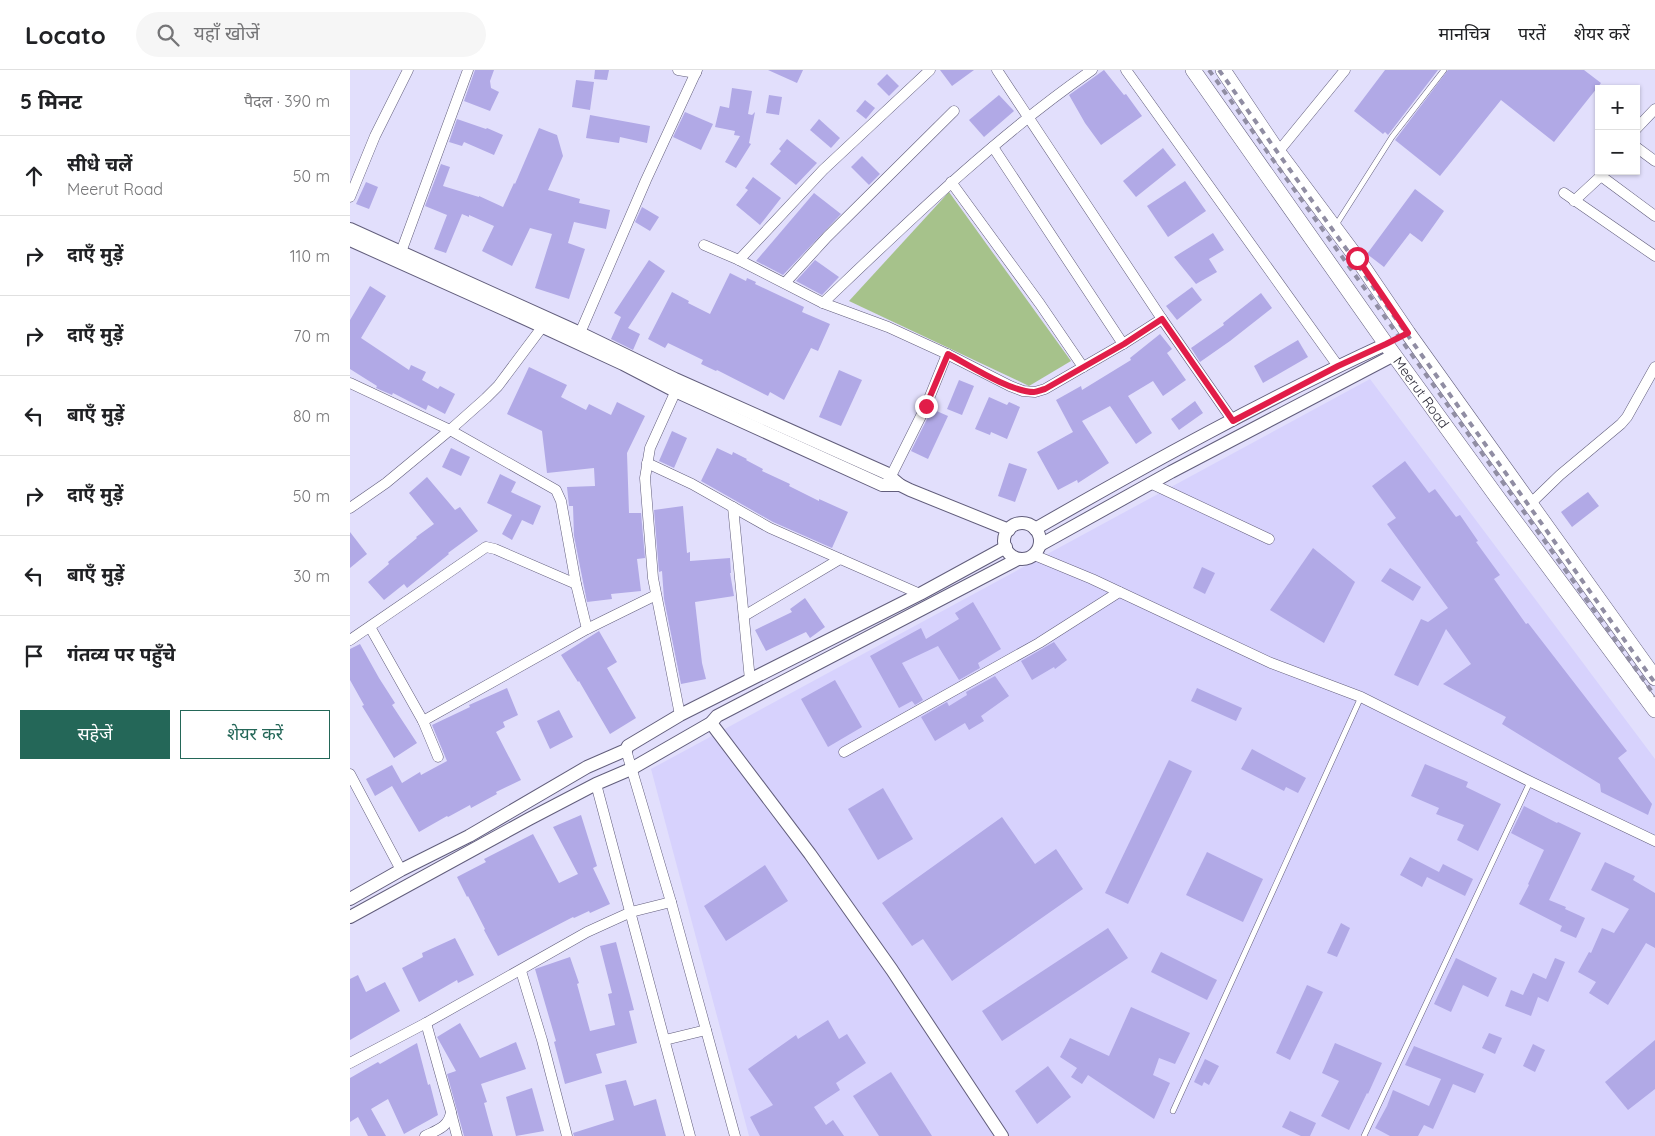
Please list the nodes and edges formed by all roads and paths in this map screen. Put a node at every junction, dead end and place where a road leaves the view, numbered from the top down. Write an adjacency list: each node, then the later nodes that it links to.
1 (408, 70): 25 (street)
2 (468, 70): 32 (street)
3 (678, 70): 12 (street)
4 (930, 70): 34 (street)
5 (997, 70): 15 (street)
6 (1092, 70): 15 (street)
7 (1126, 70): 45 (street)
8 (1193, 70): 42 (main road, Meerut Road)
9 (1223, 70): 19 (main road, Meerut Road)
10 (1345, 70): 19 (street)
11 (1444, 70): 28 (lane)
12 (696, 72): 39 (street)
13 (1655, 109): 16 (street)
14 (954, 111): 35 (street)
15 (1028, 117): 17 (street); 37 (street)
16 (1640, 125)
17 (993, 147): 23 (street); 41 (street)
18 (1640, 151): 20 (street)
19 (1278, 152): 28 (main road, Meerut Road)
20 (1655, 161)
21 (1601, 175): 26 (street)
22 (1603, 175): 27 (street)
23 (951, 182): 36 (street); 46 (street)
24 (1564, 193): 26 (street)
25 (350, 197)
26 (1574, 201): 33 (street)
27 (1655, 216)
28 (1334, 227): 40 (main road, Meerut Road)
29 (350, 229): 32 (street)
30 (350, 240): 38 (street)
31 (704, 245): 34 (street)
32 (400, 252): 38 (street)
33 (1655, 256)
34 (738, 260): 35 (street)
35 (785, 283): 36 (street)
36 (823, 303): 43 (street)
37 (1162, 319): 41 (street); 51 (street)
38 (546, 323): 39 (street); 50 (street); 52 (street)
39 (580, 333): 50 (street)
40 (1412, 339): 42 (main road); 56 (main road, Meerut Road)
41 (1124, 344): 46 (street)
42 (1390, 350): 44 (street); 48 (street); 77 (main road, Meerut Road)
43 (948, 354): 46 (street); 54 (street)
44 (1354, 359): 45 (street); 48 (street)
45 (1338, 366): 51 (street)
46 (1083, 367)
47 (1655, 367): 56 (street)
48 (1361, 373): 55 (street)
49 (350, 383): 52 (street)
50 (677, 386): 53 (street); 54 (street)
51 (1233, 421): 59 (street)
52 (450, 430): 58 (street); 66 (street)
53 (647, 463): 57 (street); 69 (street)
54 (893, 482): 60 (street)
55 (1150, 483): 61 (street); 63 (street)
56 (1530, 504): 74 (main road, Meerut Road)
57 (733, 507): 64 (street); 70 (street)
58 (350, 508)
59 (1035, 528): 60 (street); 63 (street)
60 (1008, 530): 62 (street)
61 (1269, 539)
62 (1006, 547): 65 (street); 68 (street)
63 (1037, 550): 65 (street); 67 (street)
64 (840, 559): 68 (street); 70 (street)
65 (1018, 559): 80 (street)
66 (576, 584): 71 (street); 72 (street)
67 (1119, 592): 76 (street); 82 (street)
68 (920, 594): 75 (street)
69 (656, 595): 72 (street); 78 (street)
70 (744, 616): 75 (street)
71 (370, 627): 73 (street); 79 (street)
72 (586, 628): 79 (street)
73 (350, 640)
74 (1655, 678)
75 (750, 680): 78 (street)
76 (1361, 697): 86 (street); 99 (lane)
77 (1655, 710)
78 (680, 716): 81 (street)
79 (423, 721): 83 (street)
80 (711, 722): 84 (street); 106 (street)
81 (626, 750): 84 (street); 89 (street)
82 (844, 752)
83 (438, 757)
84 (632, 769): 87 (street); 91 (street)
85 (350, 774): 89 (street)
86 (1530, 782): 88 (street); 107 (lane)
87 (596, 784): 92 (street); 93 (street)
88 (1655, 840)
89 (401, 870): 90 (street)
90 (350, 899)
91 (671, 902): 92 (street); 96 (street)
92 (631, 912): 94 (street); 97 (street)
93 (350, 917)
94 (521, 970): 95 (street); 103 (street)
95 (426, 1023): 98 (street); 100 (street)
96 (706, 1030): 97 (street); 105 (street)
97 (664, 1040): 104 (street)
98 (350, 1063)
99 (1172, 1111)
100 (451, 1112): 101 (street); 102 (street)
101 (425, 1136)
102 (457, 1136)
103 (567, 1136)
104 (690, 1136)
105 (735, 1136)
106 (1002, 1136)
107 (1364, 1136)

